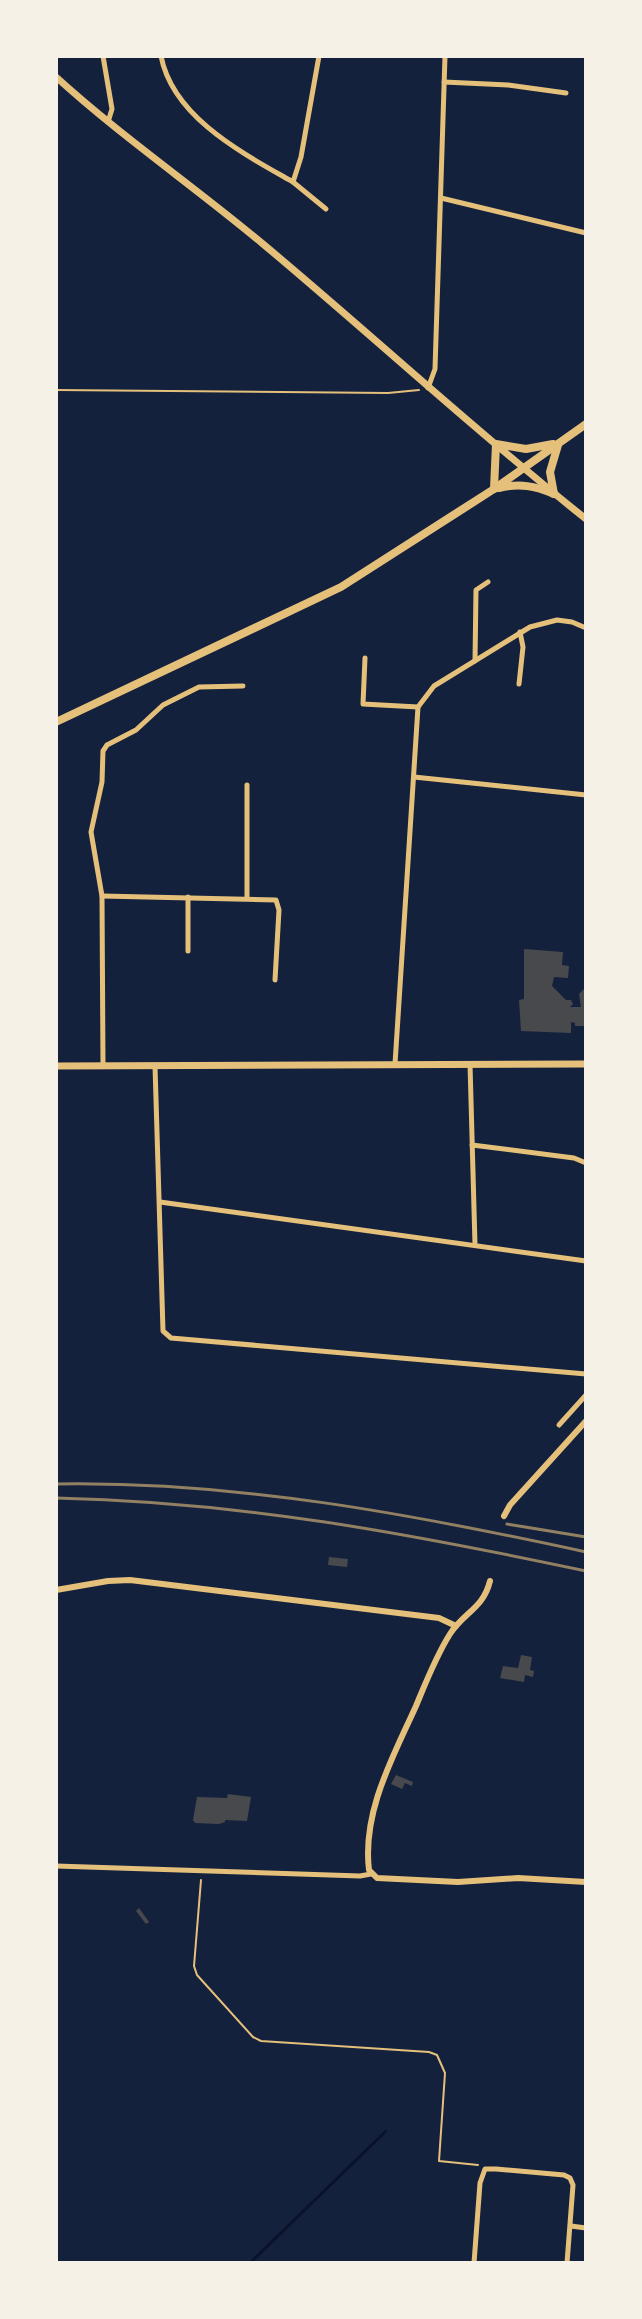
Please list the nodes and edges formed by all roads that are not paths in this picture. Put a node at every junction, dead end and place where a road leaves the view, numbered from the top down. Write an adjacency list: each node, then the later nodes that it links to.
1 (103, 56): 8 (street)
2 (161, 56): 9 (street)
3 (319, 56): 9 (street)
4 (445, 56): 6 (street)
5 (56, 77): 8 (main road)
6 (444, 82): 7 (street); 10 (street)
7 (566, 93)
8 (108, 123): 13 (main road)
9 (293, 182): 11 (street)
10 (441, 198): 12 (street); 13 (street)
11 (326, 209)
12 (586, 233)
13 (428, 388): 16 (main road)
14 (586, 424): 15 (main road)
15 (558, 443): 16 (main road); 17 (main road); 19 (main road)
16 (496, 444): 17 (main road); 18 (main road)
17 (523, 468): 18 (main road); 19 (main road)
18 (494, 489): 19 (main road); 29 (main road)
19 (554, 494): 20 (main road)
20 (586, 519)
21 (488, 582): 25 (street)
22 (586, 628): 23 (street)
23 (520, 632): 25 (street); 26 (street)
24 (365, 658): 28 (street)
25 (475, 661): 28 (street)
26 (519, 684)
27 (243, 686): 33 (street)
28 (418, 707): 30 (street)
29 (56, 722)
30 (414, 777): 32 (street); 38 (street)
31 (247, 785): 35 (street)
32 (586, 795)
33 (102, 896): 34 (street); 42 (street)
34 (188, 897): 35 (street); 36 (street)
35 (247, 897): 37 (street)
36 (188, 951)
37 (275, 980)
38 (395, 1064): 39 (main road); 43 (main road)
39 (470, 1064): 40 (main road); 44 (street)
40 (586, 1064)
41 (56, 1066): 42 (main road)
42 (103, 1066): 43 (main road)
43 (155, 1066): 46 (street)
44 (472, 1145): 45 (street); 47 (street)
45 (586, 1163)
46 (160, 1202): 47 (street); 49 (street)
47 (475, 1245): 48 (street)
48 (586, 1261)
49 (586, 1374)
50 (586, 1395): 52 (street)
51 (586, 1421): 53 (street)
52 (559, 1425)
53 (504, 1516)
54 (490, 1581): 56 (street)
55 (56, 1590): 56 (street)
56 (456, 1626): 58 (street)
57 (56, 1866): 58 (street)
58 (371, 1874): 59 (street)
59 (586, 1882)
60 (571, 2226): 61 (street); 62 (street); 63 (street)
61 (586, 2228)
62 (474, 2263)
63 (567, 2263)

